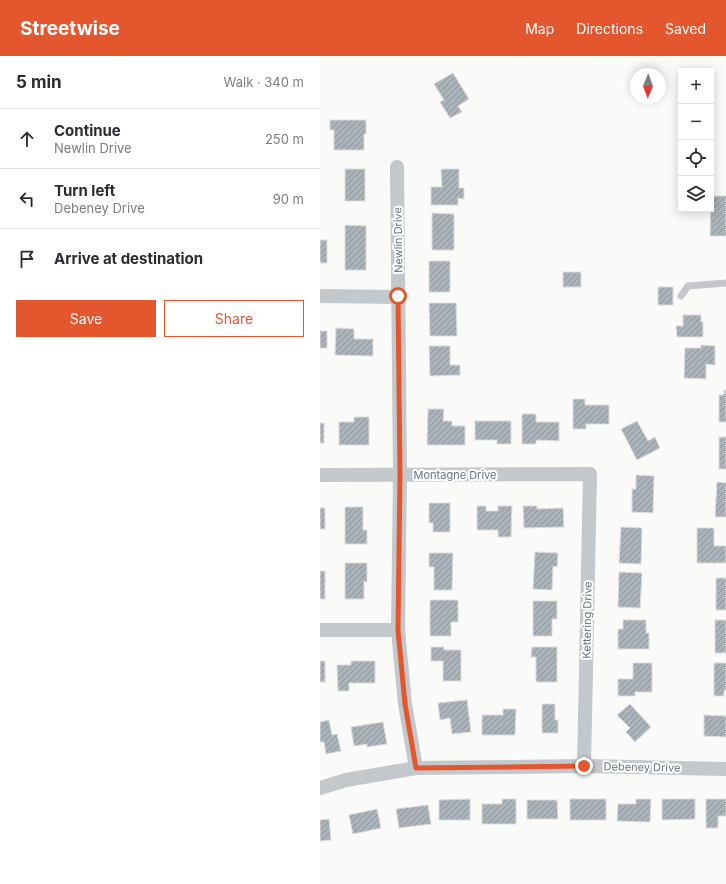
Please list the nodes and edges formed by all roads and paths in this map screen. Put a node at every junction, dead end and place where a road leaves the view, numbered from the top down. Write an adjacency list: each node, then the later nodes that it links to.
1 (397, 167): 4 (street, Newlin Drive)
2 (726, 284): 5 (lane)
3 (320, 296): 4 (street)
4 (398, 296): 8 (street, Newlin Drive)
5 (681, 296)
6 (590, 474): 8 (street, Montagne Drive); 11 (street, Kettering Drive)
7 (320, 475): 8 (street, Montagne Drive)
8 (400, 475): 10 (street, Newlin Drive)
9 (320, 630): 10 (street)
10 (398, 630): 12 (street, Newlin Drive)
11 (584, 766): 12 (street, Debeney Drive); 13 (street, Debeney Drive)
12 (416, 768): 14 (street, Debeney Drive)
13 (726, 769)
14 (320, 788)

